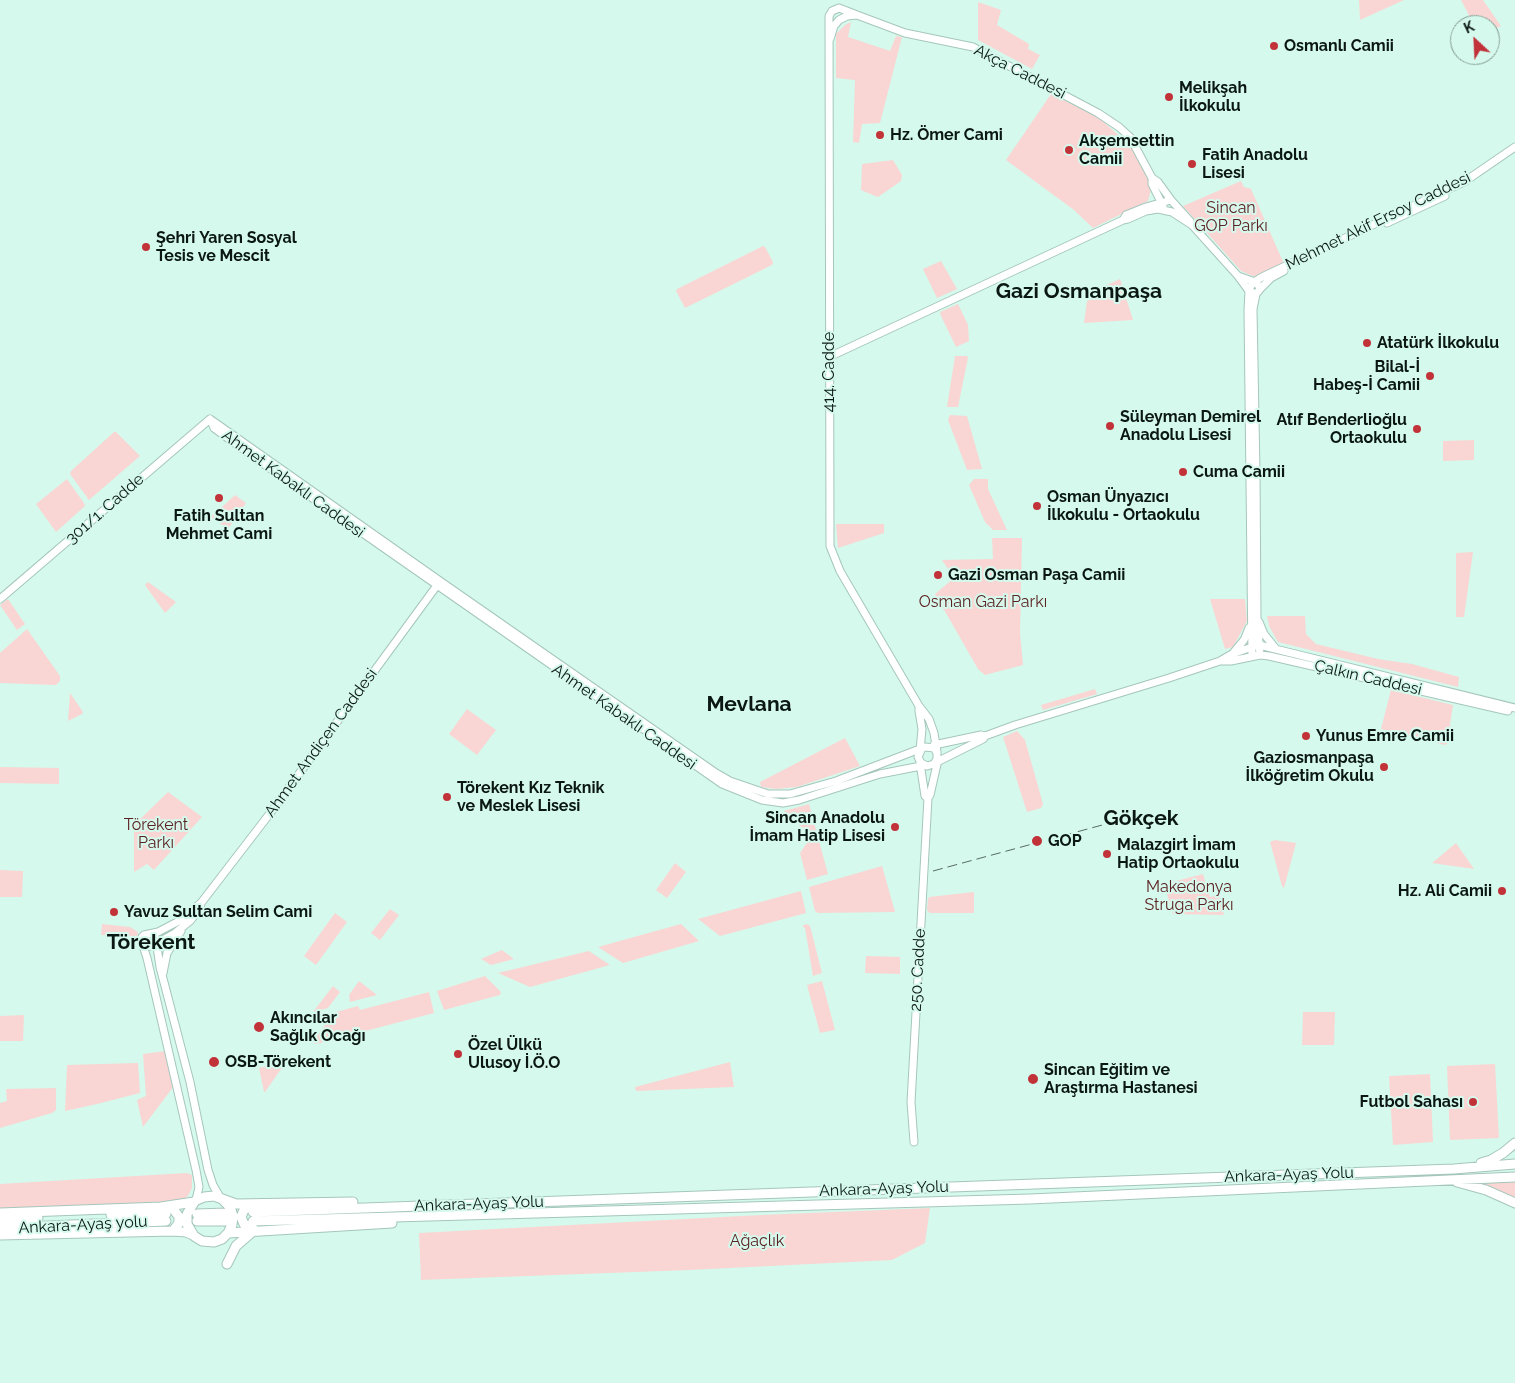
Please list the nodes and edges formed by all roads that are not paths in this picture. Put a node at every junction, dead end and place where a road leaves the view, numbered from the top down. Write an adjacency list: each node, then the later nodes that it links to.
1 (829, 14): 2 (main road, Akça Caddesi); 3 (main road, 414. Cadde)
2 (857, 15): 3 (main road); 6 (main road, Akça Caddesi)
3 (830, 39): 16 (main road, 414. Cadde)
4 (1515, 147): 14 (main road, Mehmet Akif Ersoy Caddesi)
5 (1515, 152): 15 (main road, Mehmet Akif Ersoy Caddesi)
6 (1152, 178): 7 (main road, Akça Caddesi); 8 (main road, Akça Caddesi)
7 (1171, 200): 8 (main road); 9 (main road)
8 (1160, 202): 10 (main road); 11 (main road)
9 (1179, 209): 10 (main road); 12 (main road)
10 (1172, 212): 11 (main road); 12 (main road)
11 (1123, 220): 16 (main road)
12 (1192, 225): 13 (main road)
13 (1238, 276): 14 (main road); 15 (main road)
14 (1255, 282): 15 (main road)
15 (1255, 291): 20 (main road); 21 (main road)
16 (829, 357): 29 (main road, 414. Cadde)
17 (210, 419): 18 (main road, Ahmet Kabaklı Caddesi); 19 (main road, 301/1. Cadde)
18 (438, 584): 36 (main road, Ahmet Kabaklı Caddesi); 38 (main road, Ahmet Kabaklı Caddesi); 39 (main road, Ahmet Andiçen Caddesi)
19 (0, 599)
20 (1256, 617): 22 (main road); 23 (main road)
21 (1250, 625): 22 (main road); 24 (main road, Çalkın Caddesi)
22 (1255, 646): 23 (main road, Çalkın Caddesi); 24 (main road, Çalkın Caddesi); 25 (main road); 26 (main road)
23 (1276, 649): 28 (main road, Çalkın Caddesi)
24 (1232, 654): 27 (main road, Çalkın Caddesi)
25 (1260, 655): 26 (main road, Çalkın Caddesi); 28 (main road, Çalkın Caddesi)
26 (1252, 656): 27 (main road, Çalkın Caddesi)
27 (1220, 661): 32 (main road, Çalkın Caddesi)
28 (1459, 697): 30 (main road, Çalkın Caddesi); 31 (main road, Çalkın Caddesi)
29 (919, 706): 33 (main road, 414. Cadde); 34 (main road, 414. Cadde)
30 (1515, 708)
31 (1515, 712)
32 (984, 736): 34 (main road, Çalkın Caddesi); 34 (main road, Çalkın Caddesi)
33 (922, 749): 34 (main road); 35 (main road, 414. Cadde); 36 (main road, Ahmet Kabaklı Caddesi)
34 (937, 756): 35 (main road); 37 (main road, 250. Cadde)
35 (920, 763): 37 (main road, 250. Cadde); 38 (main road, Ahmet Kabaklı Caddesi)
36 (780, 795): 38 (main road)
37 (928, 798): 45 (main road, 250. Cadde)
38 (780, 803)
39 (201, 903): 40 (main road, Ahmet Andiçen Caddesi); 41 (main road, Ahmet Andiçen Caddesi)
40 (190, 921): 42 (main road, Ahmet Andiçen Caddesi); 44 (main road)
41 (153, 934): 42 (main road); 43 (main road, Ahmet Andiçen Caddesi)
42 (156, 944): 43 (main road, Ahmet Andiçen Caddesi); 44 (main road)
43 (144, 947): 52 (main road)
44 (162, 976): 51 (main road)
45 (914, 1142)
46 (1515, 1143): 48 (highway)
47 (1515, 1164): 48 (highway, Ankara-Ayaş Yolu)
48 (1454, 1169): 54 (highway, Ankara-Ayaş Yolu)
49 (1515, 1176): 50 (highway, Ankara-Ayaş Yolu)
50 (1450, 1180): 53 (highway); 57 (highway, Ankara-Ayaş Yolu)
51 (222, 1200): 52 (highway); 54 (highway); 64 (highway)
52 (195, 1201): 56 (highway); 66 (highway)
53 (1515, 1203)
54 (253, 1212): 57 (highway, Ankara-Ayaş Yolu); 63 (highway)
55 (0, 1213): 56 (highway)
56 (167, 1214): 60 (highway, Ankara-Ayaş yolu); 61 (highway, Ankara-Ayaş yolu); 62 (highway)
57 (435, 1216): 63 (highway)
58 (226, 1217): 59 (highway)
59 (197, 1218)
60 (0, 1220)
61 (0, 1228)
62 (173, 1231): 65 (highway); 66 (highway)
63 (255, 1231): 64 (highway); 67 (highway)
64 (228, 1233): 66 (highway)
65 (0, 1235)
66 (194, 1235)
67 (227, 1264)

